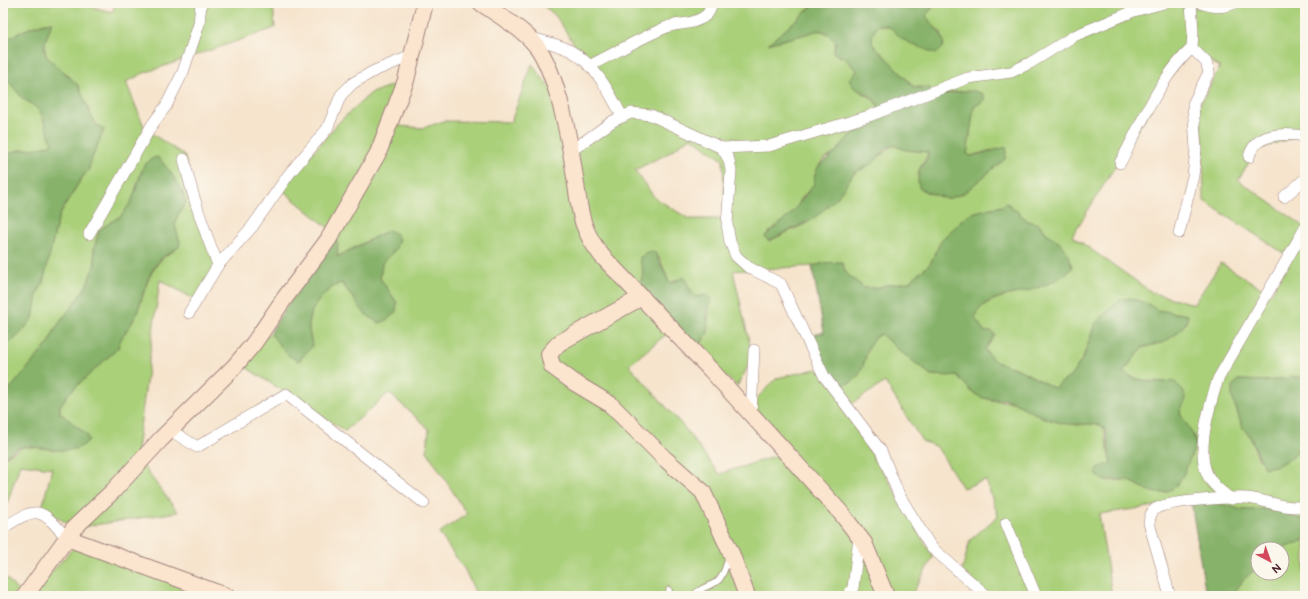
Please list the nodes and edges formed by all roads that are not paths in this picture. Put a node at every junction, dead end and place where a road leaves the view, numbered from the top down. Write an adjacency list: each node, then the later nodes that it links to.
1 (201, 3): 24 (street)
2 (425, 3): 11 (street)
3 (481, 3): 9 (street)
4 (711, 3): 12 (street)
5 (1164, 3): 15 (street)
6 (1191, 3): 10 (street)
7 (1201, 3): 8 (street)
8 (1235, 3)
9 (527, 37): 12 (street); 16 (street)
10 (1192, 48): 19 (street); 23 (street)
11 (411, 56): 25 (street); 30 (street)
12 (590, 66): 13 (street)
13 (622, 116): 15 (street); 16 (street)
14 (1305, 136): 17 (street)
15 (722, 148): 45 (street)
16 (571, 151): 26 (street)
17 (1249, 157)
18 (184, 159): 25 (street)
19 (1120, 163)
20 (1305, 179): 21 (street)
21 (1284, 197)
22 (1305, 228): 31 (street)
23 (1179, 233)
24 (89, 234)
25 (218, 265): 27 (street)
26 (642, 297): 29 (street); 38 (street)
27 (189, 313)
28 (754, 350): 29 (street)
29 (751, 415): 36 (street)
30 (170, 430): 32 (street); 37 (street)
31 (1231, 499): 33 (street); 47 (street)
32 (424, 503)
33 (1305, 506)
34 (1006, 524): 46 (street)
35 (3, 528): 37 (street)
36 (859, 537): 43 (street); 44 (street)
37 (67, 538): 39 (street); 40 (street)
38 (731, 553): 41 (lane); 42 (street)
39 (25, 596)
40 (226, 596)
41 (693, 596)
42 (748, 596)
43 (847, 596)
44 (886, 596)
45 (986, 596)
46 (1036, 596)
47 (1170, 596)

